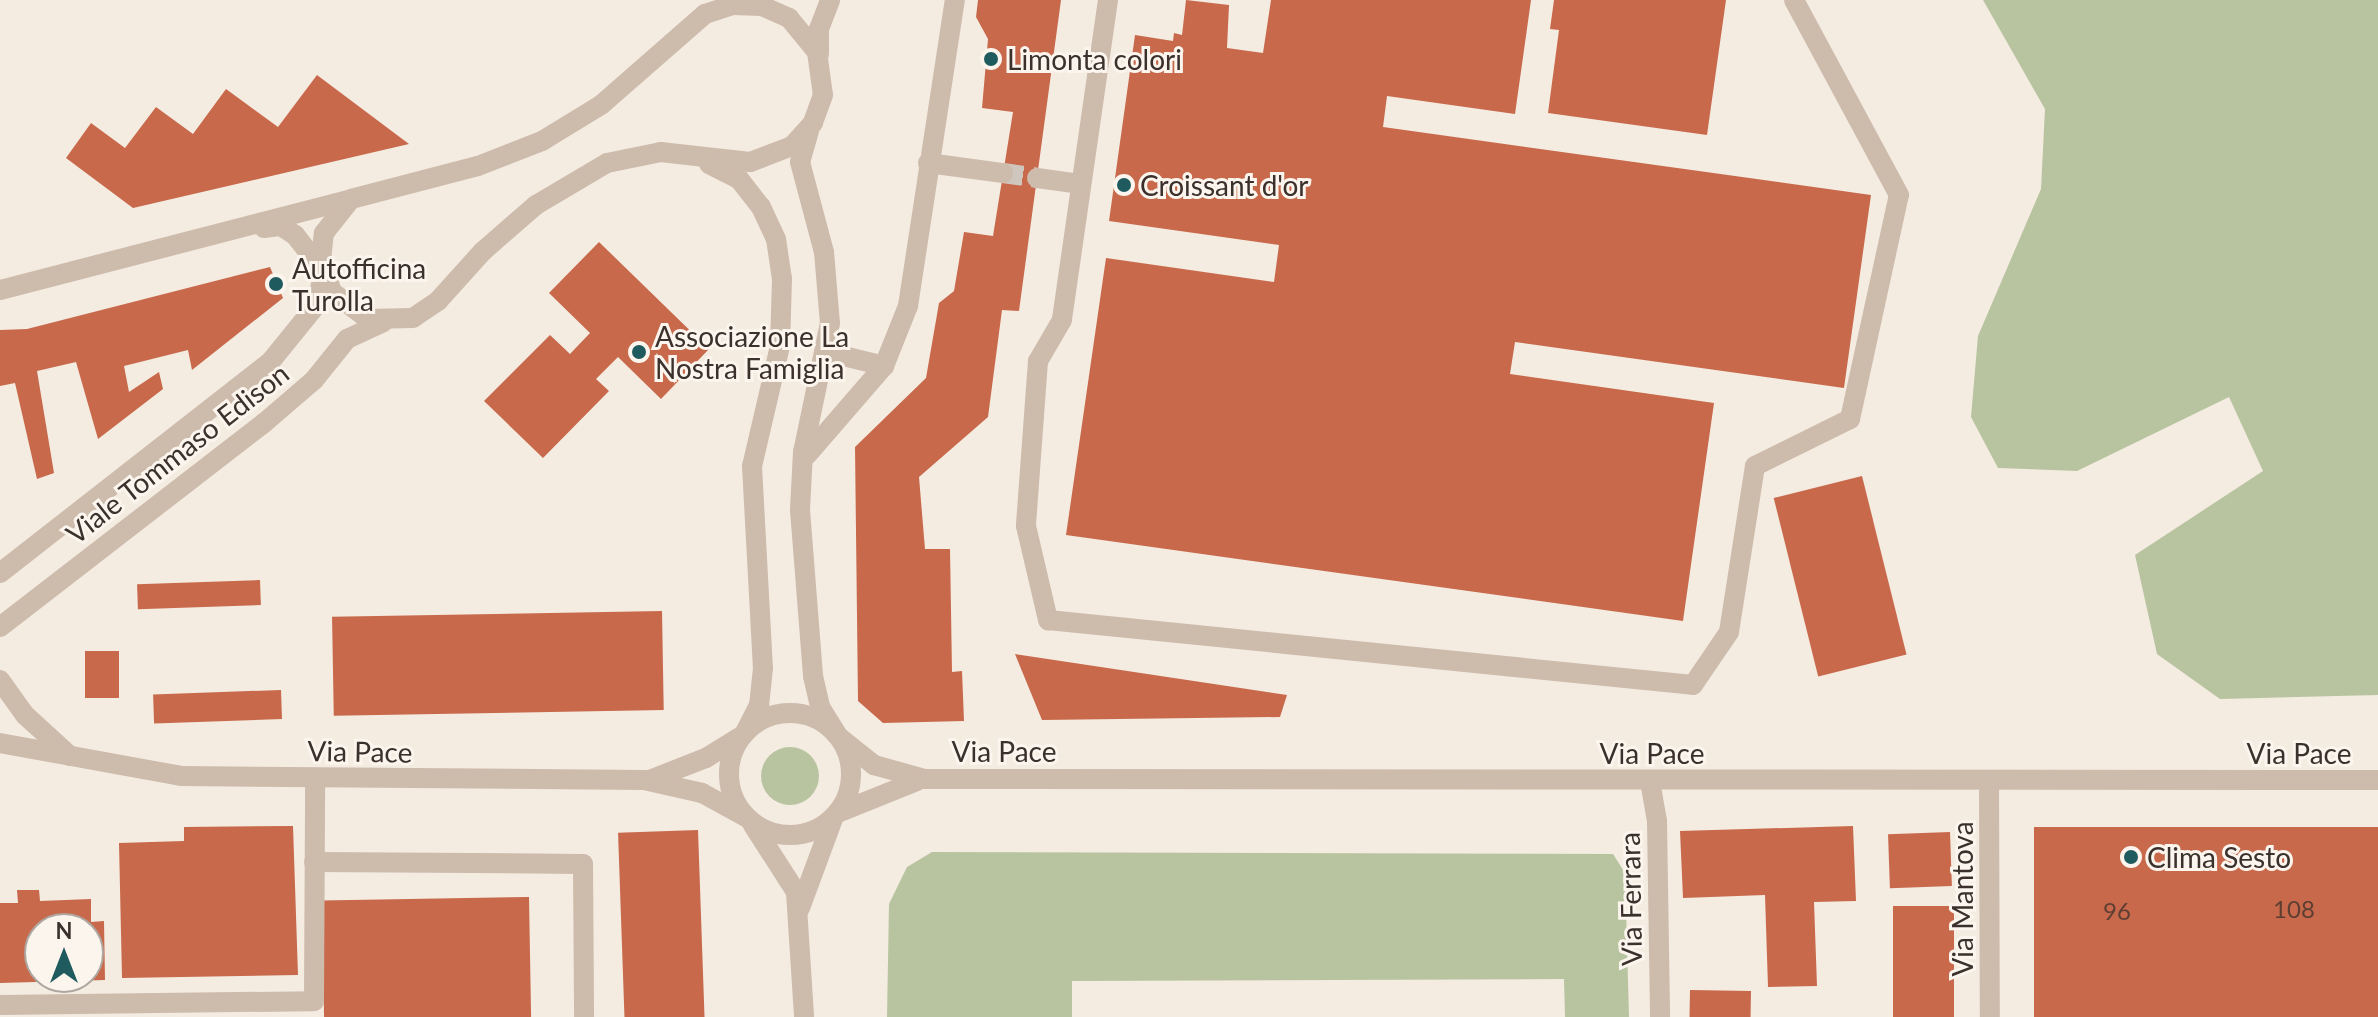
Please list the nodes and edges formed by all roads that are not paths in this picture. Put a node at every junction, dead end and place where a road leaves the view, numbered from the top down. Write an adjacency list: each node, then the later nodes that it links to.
1 (830, 0): 6 (street)
2 (955, 0): 9 (street)
3 (1108, 0): 12 (street)
4 (1794, 0): 12 (street)
5 (742, 2): 6 (street); 13 (street)
6 (822, 66): 7 (street)
7 (813, 123): 8 (street); 18 (street)
8 (679, 152): 17 (street, Viale Tommaso Edison); 24 (street)
9 (928, 163): 10 (street); 19 (street)
10 (1003, 173)
11 (1037, 178): 12 (street)
12 (1080, 184)
13 (351, 199): 14 (street); 15 (street, Viale Tommaso Edison)
14 (225, 233): 15 (street); 16 (street)
15 (323, 271): 17 (street); 21 (street, Viale Tommaso Edison)
16 (0, 290)
17 (383, 322): 22 (street, Viale Tommaso Edison)
18 (827, 352): 19 (street); 20 (street)
19 (884, 366): 20 (street)
20 (800, 468): 25 (street)
21 (0, 573)
22 (0, 627)
23 (0, 680): 27 (street, Via Pace)
24 (743, 734): 25 (street); 30 (street, Via Pace); 35 (street)
25 (838, 735): 29 (street, Via Pace); 34 (street)
26 (0, 743): 27 (street, Via Pace)
27 (77, 760): 28 (street, Via Pace)
28 (315, 779): 30 (street, Via Pace); 36 (street)
29 (925, 779): 32 (street, Via Pace); 34 (street, Via Pace)
30 (644, 780): 35 (street, Via Pace)
31 (2378, 780): 33 (street, Via Pace)
32 (1650, 781): 33 (street, Via Pace); 41 (street, Via Ferrara)
33 (1989, 782): 42 (street, Via Mantova)
34 (836, 815): 35 (street); 37 (street)
35 (747, 818): 37 (street)
36 (314, 862): 38 (street); 39 (street)
37 (800, 908): 40 (street)
38 (0, 1005)
39 (584, 1017)
40 (804, 1017)
41 (1660, 1017)
42 (1990, 1017)

